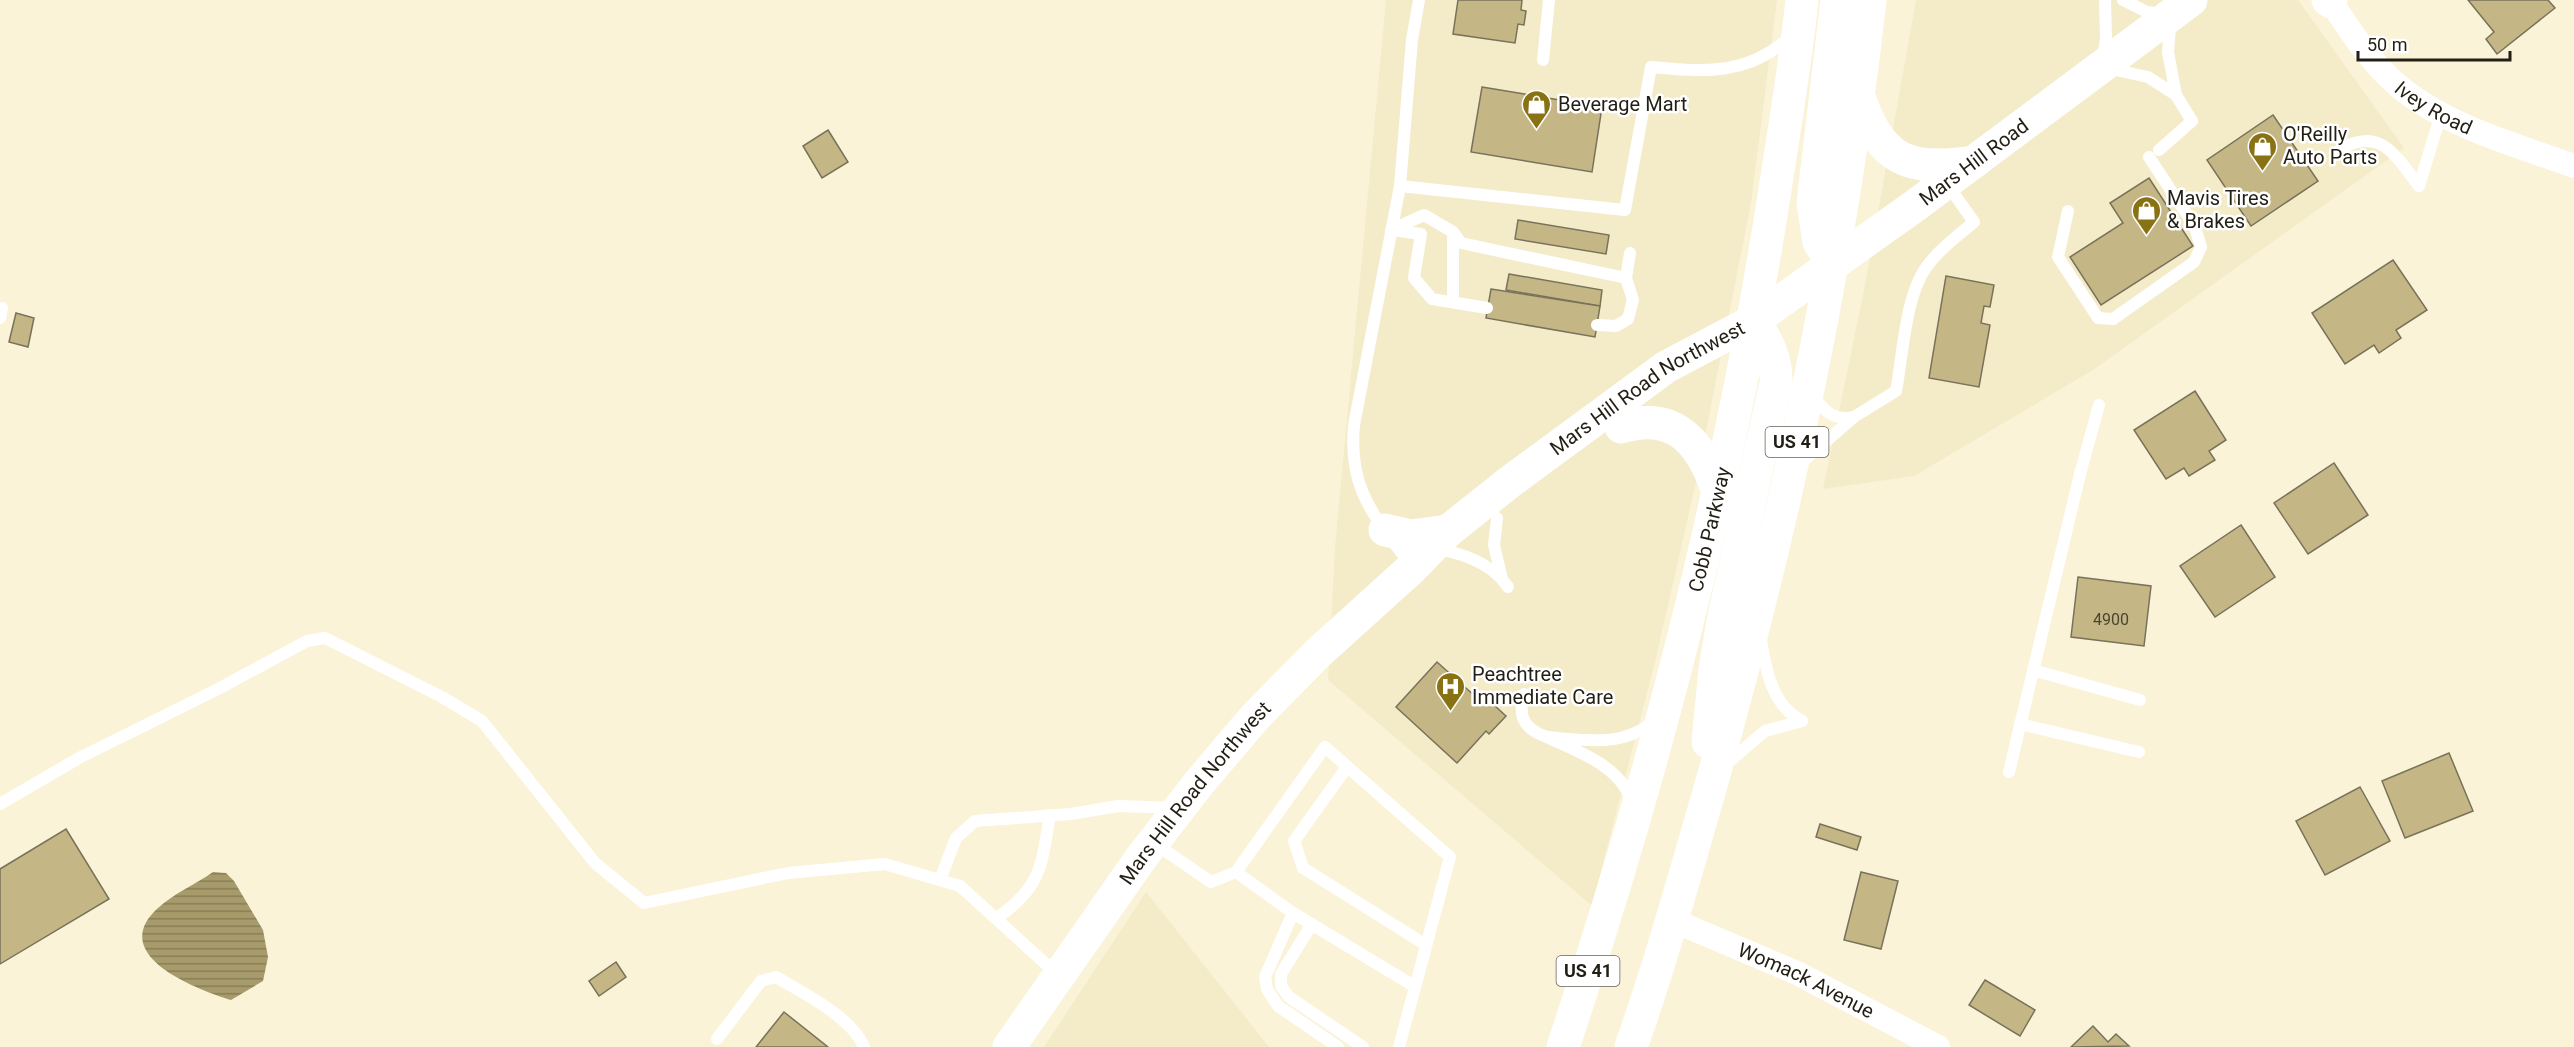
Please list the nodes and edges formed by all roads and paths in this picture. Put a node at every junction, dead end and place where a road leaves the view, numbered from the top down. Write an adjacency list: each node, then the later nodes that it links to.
1 (1419, 0): 19 (lane)
2 (1549, 0): 10 (lane)
3 (1838, 0): 24 (main road)
4 (1870, 0): 12 (main road, US 41)
5 (2105, 0): 11 (lane)
6 (2123, 0): 8 (lane)
7 (2330, 0): 14 (street, Ivey Road)
8 (2181, 7): 11 (main road, Mars Hill Road); 13 (lane)
9 (1800, 14): 19 (lane); 28 (main road, Cobb Parkway / US 41)
10 (1543, 60)
11 (2102, 66): 13 (lane); 16 (main road, Mars Hill Road)
12 (1858, 94): 16 (main road); 24 (main road, US 41)
13 (2176, 95): 20 (lane)
14 (2441, 114): 15 (lane); 17 (street, Ivey Road)
15 (2338, 150)
16 (1974, 162): 18 (main road, Mars Hill Road)
17 (2574, 166)
18 (1946, 182): 24 (main road, Mars Hill Road); 32 (lane)
19 (1400, 186): 21 (lane)
20 (2068, 210)
21 (1391, 230): 22 (lane); 26 (lane); 37 (lane)
22 (1453, 232): 25 (lane); 26 (lane)
23 (1630, 253): 25 (lane)
24 (1833, 266): 28 (main road, Mars Hill Road); 30 (main road, US 41)
25 (1626, 278): 29 (lane)
26 (1453, 302): 27 (lane)
27 (1487, 308)
28 (1753, 321): 33 (main road, Mars Hill Road Northwest); 35 (main road, Cobb Parkway / US 41); 38 (main road, Mars Hill Road Northwest); 50 (main road)
29 (1597, 325)
30 (1809, 384): 32 (lane); 34 (main road, US 41)
31 (2099, 405): 41 (lane)
32 (1854, 417): 34 (lane)
33 (1621, 427): 35 (main road); 36 (main road, Mars Hill Road Northwest)
34 (1789, 478): 40 (main road, US 41)
35 (1718, 492): 44 (main road, Cobb Parkway / US 41)
36 (1497, 518): 38 (main road, Mars Hill Road Northwest); 38 (lane)
37 (1385, 530): 38 (main road); 39 (lane)
38 (1445, 541): 39 (main road, Mars Hill Road Northwest)
39 (1412, 568): 52 (main road, Mars Hill Road Northwest)
40 (1757, 617): 50 (main road, US 41); 50 (lane)
41 (2033, 670): 43 (lane); 45 (lane)
42 (1524, 694): 46 (lane)
43 (2140, 700)
44 (1667, 708): 46 (lane); 54 (main road, Cobb Parkway / US 41)
45 (2020, 724): 47 (lane); 49 (lane)
46 (1547, 737): 54 (lane)
47 (2139, 752)
48 (1347, 767): 56 (lane); 62 (lane); 62 (lane)
49 (2009, 772)
50 (1710, 787): 60 (main road, US 41)
51 (0, 804): 57 (lane)
52 (1179, 808): 53 (lane); 55 (main road, Mars Hill Road Northwest)
53 (1050, 815): 57 (lane); 59 (lane)
54 (1635, 822): 71 (main road, Cobb Parkway / US 41)
55 (1153, 842): 56 (lane); 63 (main road, Mars Hill Road Northwest)
56 (1236, 872): 58 (lane)
57 (940, 880): 59 (lane)
58 (1293, 913): 61 (lane); 68 (lane)
59 (997, 918): 63 (lane)
60 (1672, 921): 72 (main road, US 41); 73 (street, Womack Avenue)
61 (1312, 924): 64 (lane); 69 (lane)
62 (1426, 945): 64 (lane)
63 (1059, 976): 67 (main road, Mars Hill Road Northwest)
64 (1414, 986): 70 (lane)
65 (717, 1039): 66 (lane)
66 (864, 1047)
67 (1010, 1047)
68 (1338, 1047)
69 (1363, 1047)
70 (1399, 1047)
71 (1563, 1047)
72 (1631, 1047)
73 (1938, 1047)

